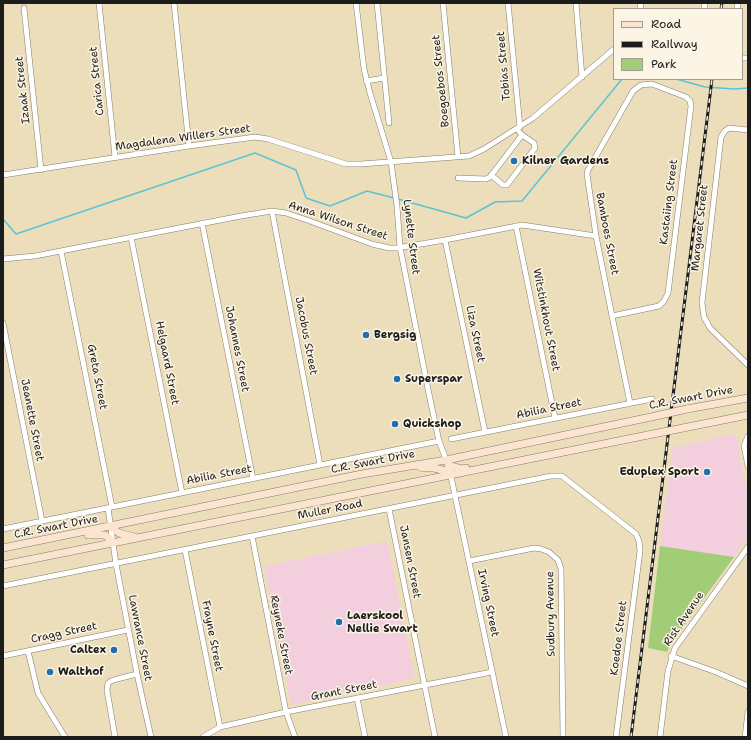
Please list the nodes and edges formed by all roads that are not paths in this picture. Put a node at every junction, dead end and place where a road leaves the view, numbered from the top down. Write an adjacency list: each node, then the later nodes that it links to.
1 (100, 3): 19 (street, Carica Street)
2 (174, 3): 18 (street)
3 (356, 3): 12 (street, Lynette Street)
4 (377, 3): 11 (street)
5 (443, 3): 20 (street, Boegoebos Street)
6 (508, 3): 15 (street, Tobias Street)
7 (576, 3): 10 (street)
8 (24, 8): 22 (street, Izaak Street)
9 (613, 50): 10 (street, Magdalena Willers Street)
10 (582, 77): 15 (street, Magdalena Willers Street)
11 (384, 78): 12 (street); 14 (street)
12 (366, 81): 21 (street, Lynette Street)
13 (643, 84): 29 (street, Bamboes Street); 35 (street, Kastaiing Street)
14 (389, 123)
15 (518, 128): 17 (street); 20 (street, Magdalena Willers Street)
16 (748, 130): 37 (street, Margaret Street)
17 (522, 135): 24 (street); 24 (street)
18 (189, 146): 19 (street, Magdalena Willers Street); 21 (street, Magdalena Willers Street)
19 (115, 157): 22 (street, Magdalena Willers Street)
20 (458, 157): 21 (street, Magdalena Willers Street)
21 (391, 162): 32 (street, Lynette Street)
22 (42, 170): 23 (street, Magdalena Willers Street)
23 (3, 175)
24 (492, 176): 25 (street)
25 (458, 178)
26 (272, 211): 27 (street, Anna Wilson Street); 32 (street, Anna Wilson Street); 48 (street, Jacobus Street)
27 (202, 223): 30 (street, Anna Wilson Street); 51 (street, Johannes Street)
28 (516, 226): 29 (street, Anna Wilson Street); 31 (street, Anna Wilson Street); 42 (street, Witstinkhout Street)
29 (596, 236): 35 (street, Bamboes Street)
30 (131, 237): 33 (street, Anna Wilson Street); 52 (street, Helgaard Street)
31 (445, 240): 32 (street, Anna Wilson Street); 43 (street, Liza Street)
32 (400, 248): 46 (street, Lynette Street)
33 (61, 251): 34 (street, Anna Wilson Street); 54 (street, Greta Street)
34 (3, 259)
35 (612, 316): 40 (street, Bamboes Street)
36 (3, 323): 56 (street, Jeanette Street)
37 (748, 365)
38 (748, 398): 50 (main road, C.R. Swart Drive, bridge)
39 (652, 400): 40 (street, Abilia Street)
40 (630, 403): 42 (street, Abilia Street)
41 (748, 415): 50 (main road, C.R. Swart Drive, bridge)
42 (555, 418): 43 (street, Abilia Street)
43 (485, 432): 45 (street, Abilia Street)
44 (748, 436): 49 (street)
45 (451, 438)
46 (439, 441): 48 (street, Abilia Street); 50 (street, Lynette Street)
47 (417, 464): 50 (main road, C.R. Swart Drive); 50 (main road); 57 (main road, C.R. Swart Drive)
48 (320, 465): 51 (street, Abilia Street)
49 (748, 466)
50 (449, 468): 53 (street, Irving Street); 61 (main road, C.R. Swart Drive)
51 (252, 479): 52 (street, Abilia Street)
52 (182, 493): 54 (street, Abilia Street)
53 (456, 496): 55 (street, Muller Road); 62 (street, Muller Road); 67 (street, Irving Street)
54 (110, 507): 56 (street, Abilia Street); 57 (street, Greta Street)
55 (389, 509): 60 (street, Muller Road); 77 (street, Jansen Street)
56 (42, 521): 58 (street, Abilia Street)
57 (111, 527): 59 (main road, C.R. Swart Drive); 61 (main road); 63 (street, Greta Street)
58 (3, 529)
59 (79, 533): 63 (main road); 65 (main road, C.R. Swart Drive)
60 (252, 536): 66 (street, Muller Road); 80 (street, Reyneke Street)
61 (136, 538): 63 (main road, C.R. Swart Drive)
62 (639, 541): 92 (street, Koedoe Street)
63 (113, 542): 68 (street, Lawrance Street); 69 (main road, C.R. Swart Drive)
64 (748, 547): 74 (street, Rist Avenue)
65 (3, 548)
66 (185, 550): 68 (street, Muller Road); 82 (street, Frayne Street)
67 (469, 561): 75 (street, Irving Street); 91 (street, Sudbury Avenue)
68 (116, 564): 70 (street, Muller Road); 71 (street, Lawrance Street)
69 (3, 565)
70 (3, 586)
71 (128, 630): 72 (street, Cragg Street); 76 (street, Lawrance Street)
72 (28, 651): 73 (street, Cragg Street); 83 (street)
73 (3, 656)
74 (672, 656): 78 (street); 93 (street, Rist Avenue)
75 (492, 672): 77 (street, Grant Street); 90 (street, Irving Street)
76 (137, 674): 84 (street); 85 (street, Lawrance Street)
77 (424, 685): 79 (street, Grant Street); 89 (street, Jansen Street)
78 (748, 686)
79 (357, 698): 80 (street, Grant Street); 88 (street)
80 (286, 712): 82 (street, Grant Street); 87 (street, Reyneke Street)
81 (748, 712): 94 (street)
82 (220, 727): 86 (street, Grant Street)
83 (65, 737)
84 (115, 737)
85 (151, 737)
86 (203, 737)
87 (295, 737)
88 (365, 737)
89 (435, 737)
90 (506, 737)
91 (563, 737)
92 (616, 737)
93 (660, 737)
94 (745, 737)

